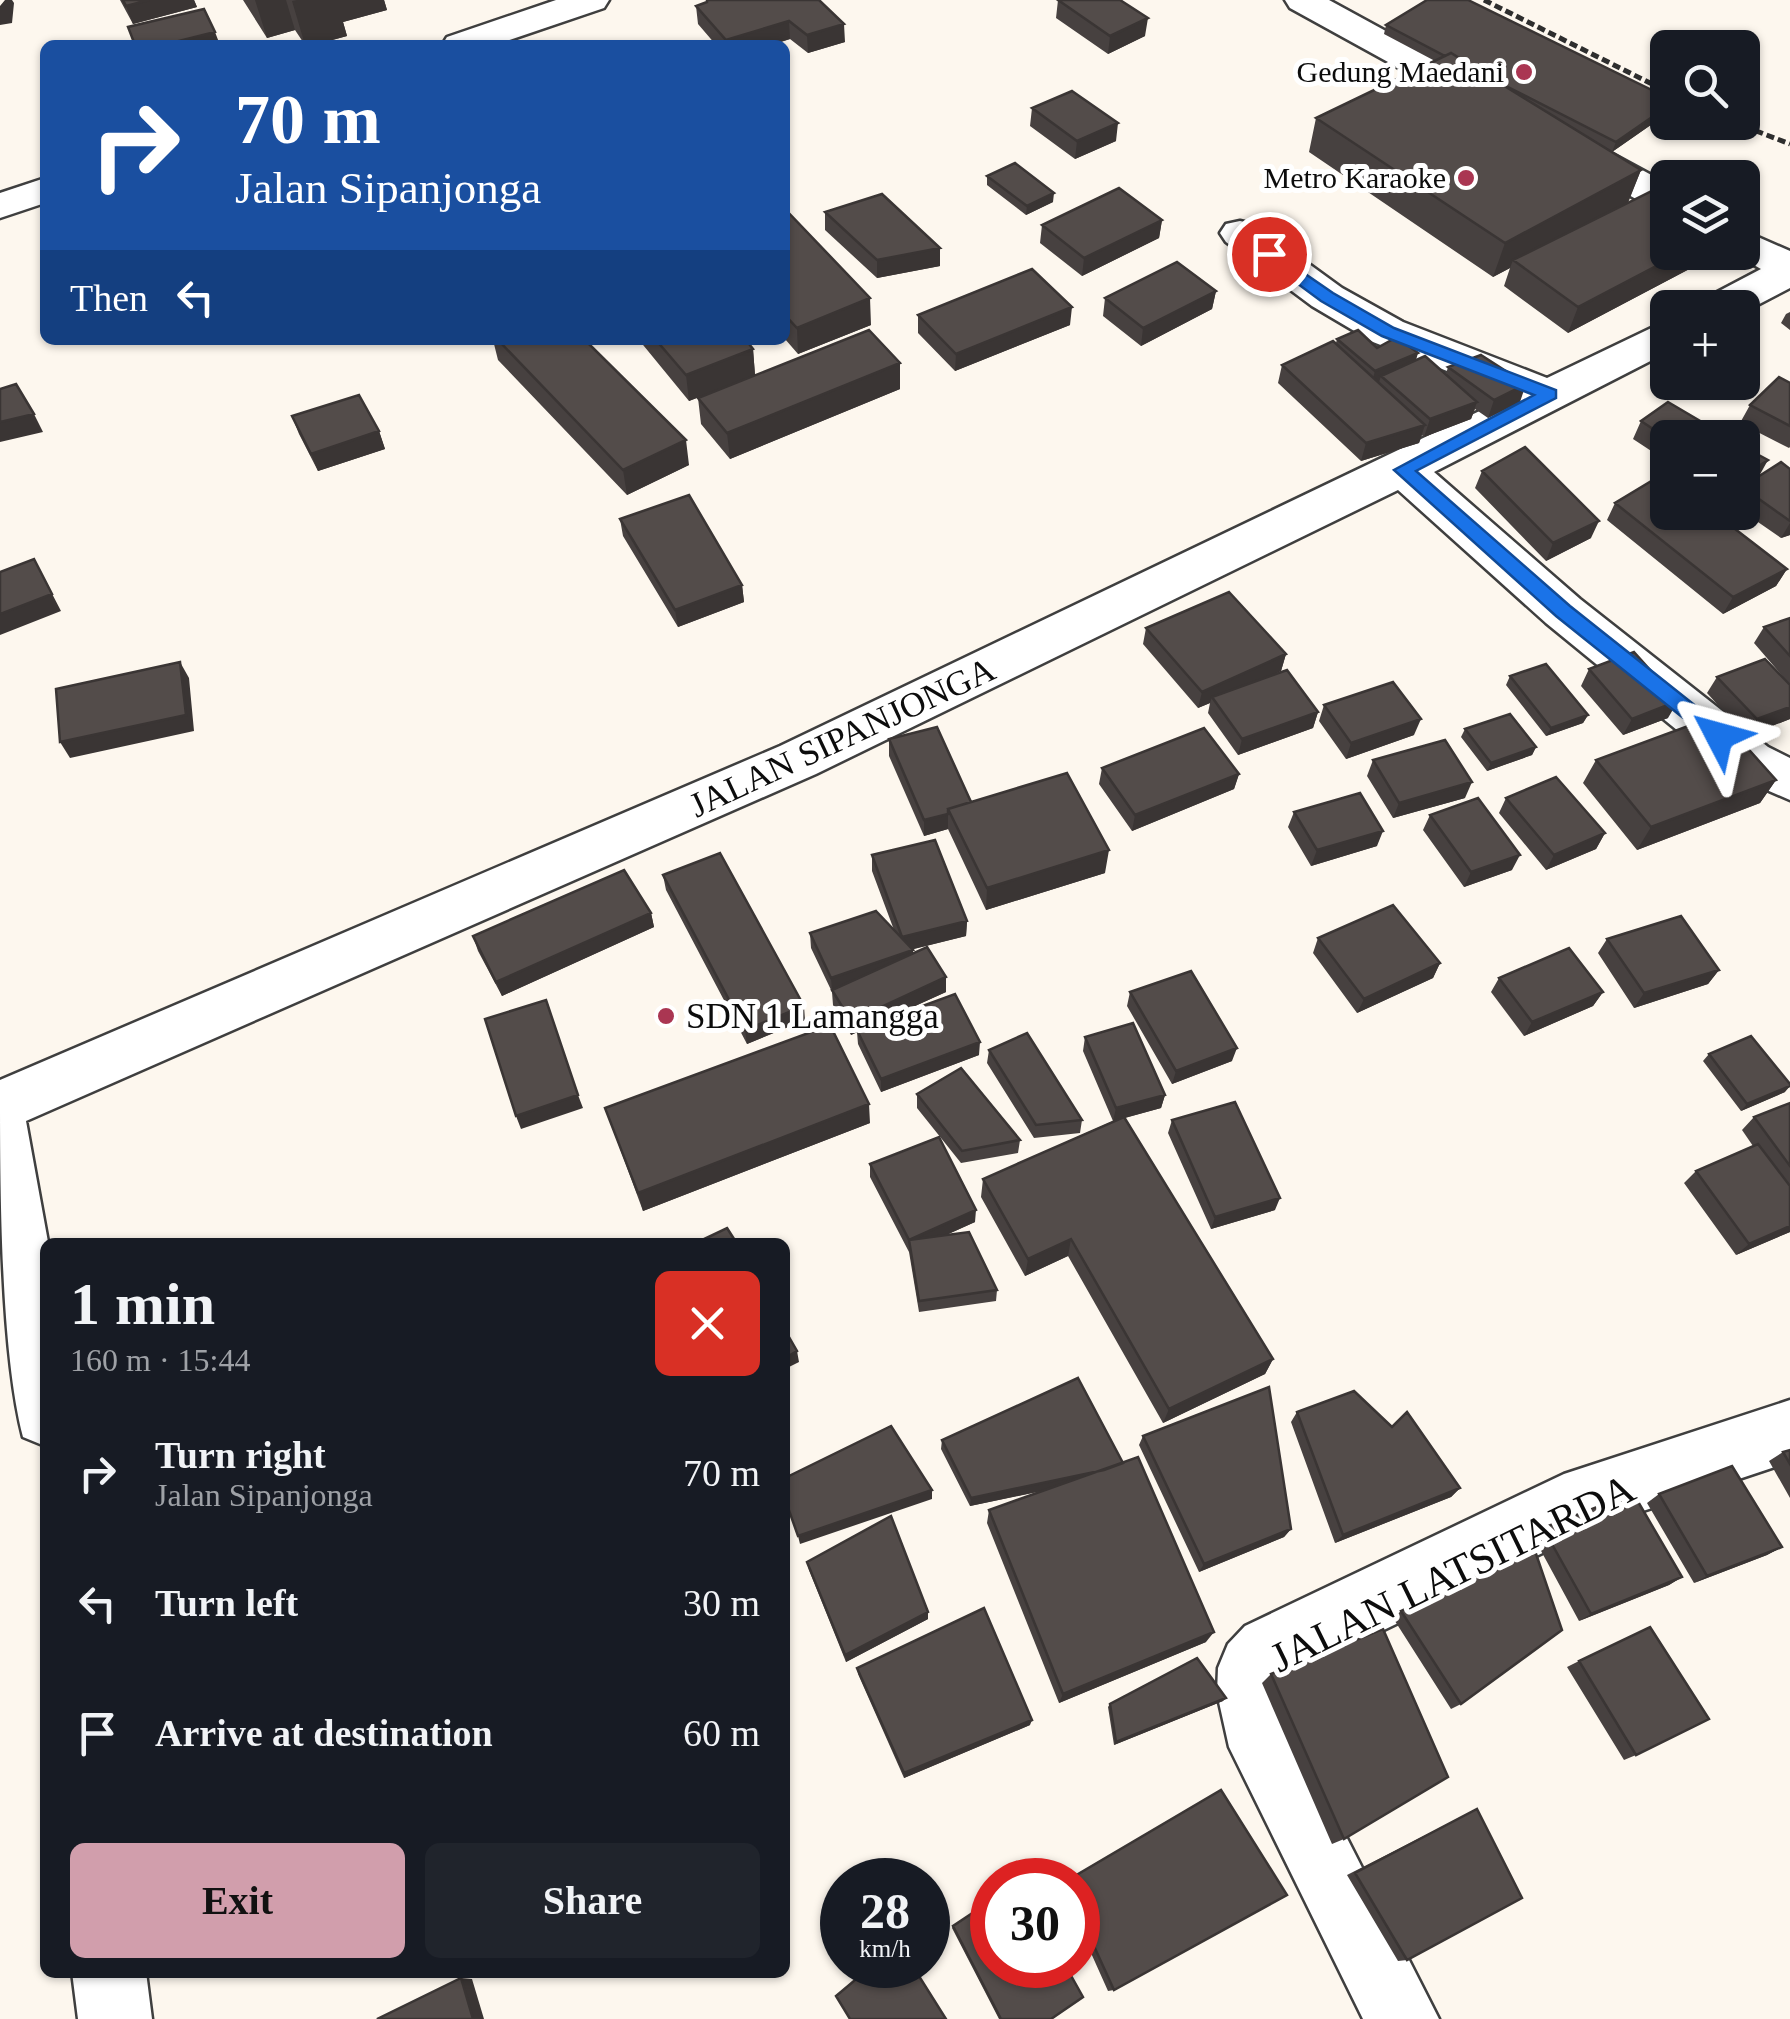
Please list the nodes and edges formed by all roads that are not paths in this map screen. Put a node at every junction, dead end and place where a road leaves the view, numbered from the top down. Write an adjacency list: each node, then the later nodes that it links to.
1 (591, 0): 3 (street)
2 (1303, 0): 4 (street)
3 (475, 40)
4 (1650, 190)
5 (40, 192): 6 (street)
6 (0, 206)
7 (1240, 233): 12 (street)
8 (1760, 252): 9 (street)
9 (1790, 269): 10 (street)
10 (1752, 290)
11 (1650, 343): 12 (street, JALAN SIPANJONGA)
12 (1550, 394): 13 (street, JALAN SIPANJONGA)
13 (1403, 470): 14 (street); 15 (street, JALAN SIPANJONGA)
14 (1790, 780)
15 (0, 1106)
16 (0, 1127): 17 (street)
17 (40, 1383)
18 (1790, 1432): 21 (street, JALAN LATSITARDA)
19 (111, 1978): 20 (street)
20 (115, 2019)
21 (1402, 2019)

